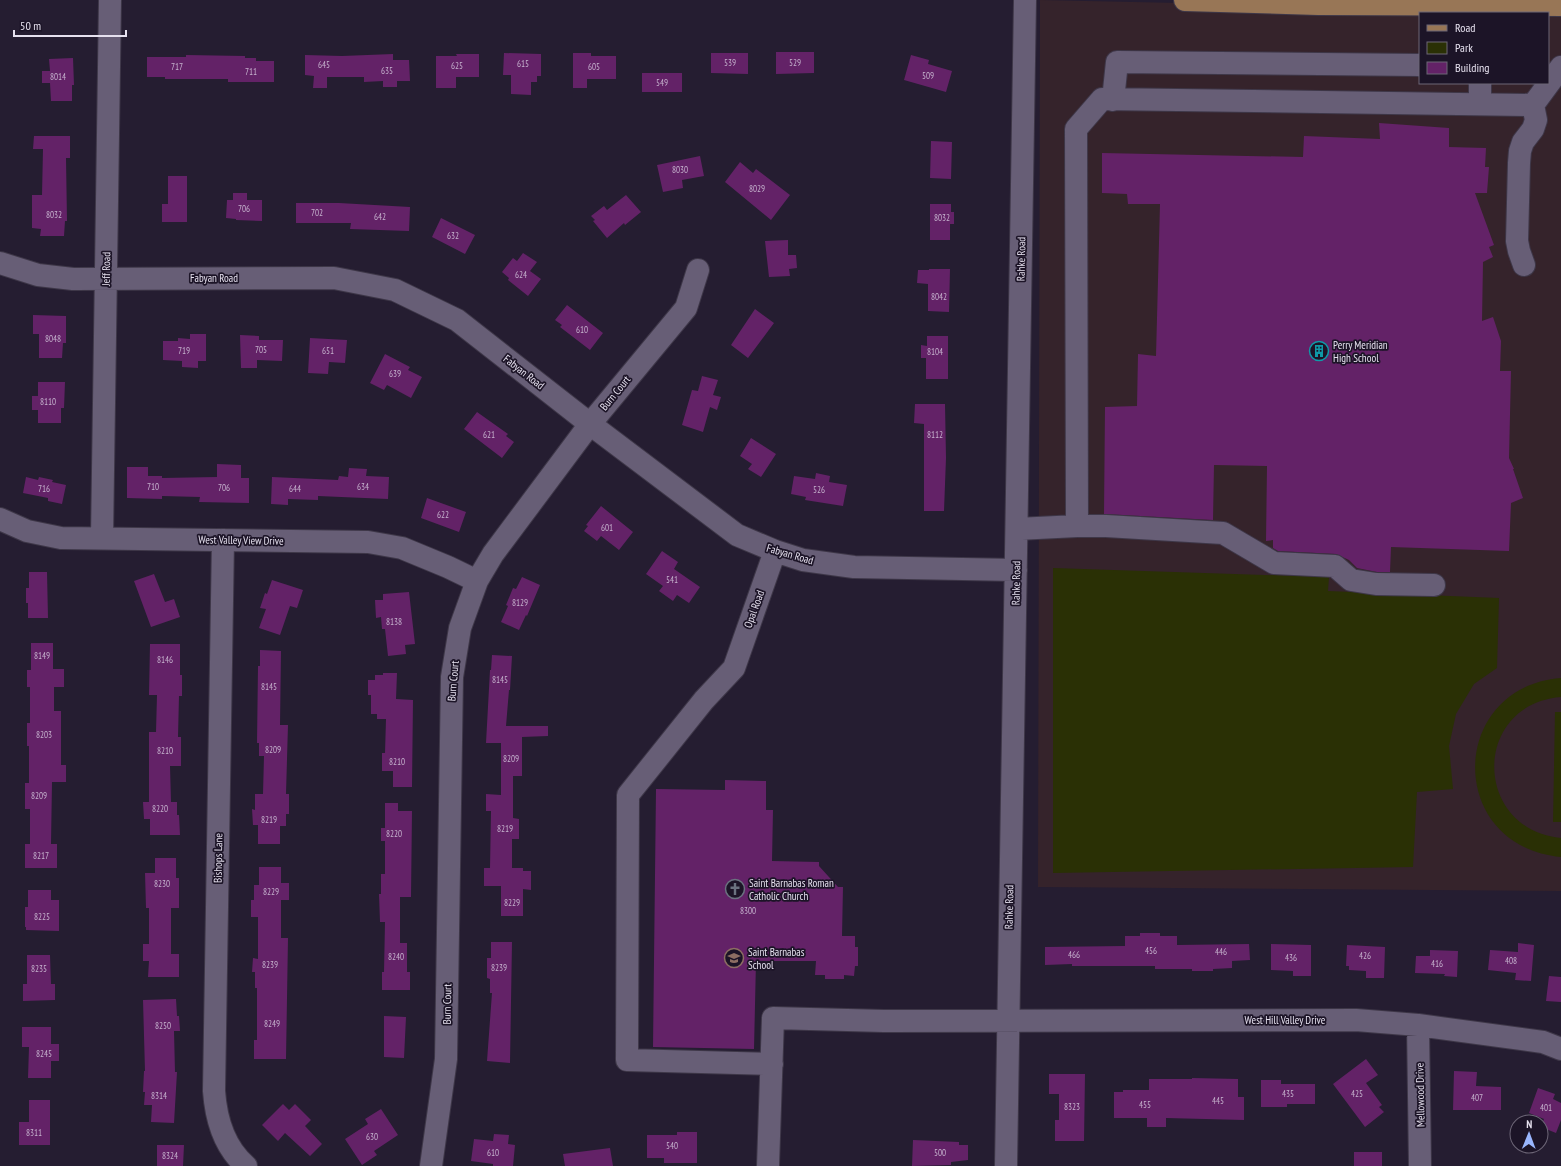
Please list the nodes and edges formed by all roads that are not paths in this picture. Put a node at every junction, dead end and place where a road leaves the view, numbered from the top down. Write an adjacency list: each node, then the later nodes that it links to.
1 (110, 0): 15 (street, Jeff Road)
2 (1025, 0): 19 (street, Rahke Road)
3 (1185, 0): 4 (main road)
4 (1561, 5)
5 (1419, 65): 10 (street)
6 (1561, 67): 7 (street)
7 (1549, 83)
8 (1548, 84): 11 (street)
9 (1480, 94): 10 (street); 11 (street)
10 (1113, 100): 18 (street)
11 (1533, 104): 13 (street)
12 (0, 263): 15 (street, Fabyan Road)
13 (1524, 265)
14 (698, 270): 16 (street, Burn Court)
15 (106, 278): 16 (street, Fabyan Road); 20 (street, Jeff Road)
16 (590, 424): 22 (street, Fabyan Road); 24 (street, Burn Court)
17 (0, 519): 20 (street, West Valley View Drive)
18 (1077, 526): 19 (street); 25 (street)
19 (1017, 529): 23 (street, Rahke Road)
20 (102, 538): 21 (street, West Valley View Drive)
21 (224, 540): 24 (street, West Valley View Drive); 30 (street, Bishops Lane)
22 (775, 551): 23 (street, Fabyan Road); 29 (street, Opal Road)
23 (1016, 570): 26 (street, Rahke Road)
24 (477, 581): 31 (street, Burn Court)
25 (1434, 586)
26 (1007, 1020): 27 (street, West Hill Valley Drive); 29 (street, West Hill Valley Drive); 33 (street, Rahke Road)
27 (1418, 1025): 28 (street, West Hill Valley Drive); 34 (street, Mellowood Drive)
28 (1561, 1049)
29 (772, 1064): 32 (street)
30 (246, 1166)
31 (431, 1166)
32 (768, 1166)
33 (1006, 1166)
34 (1420, 1166)

